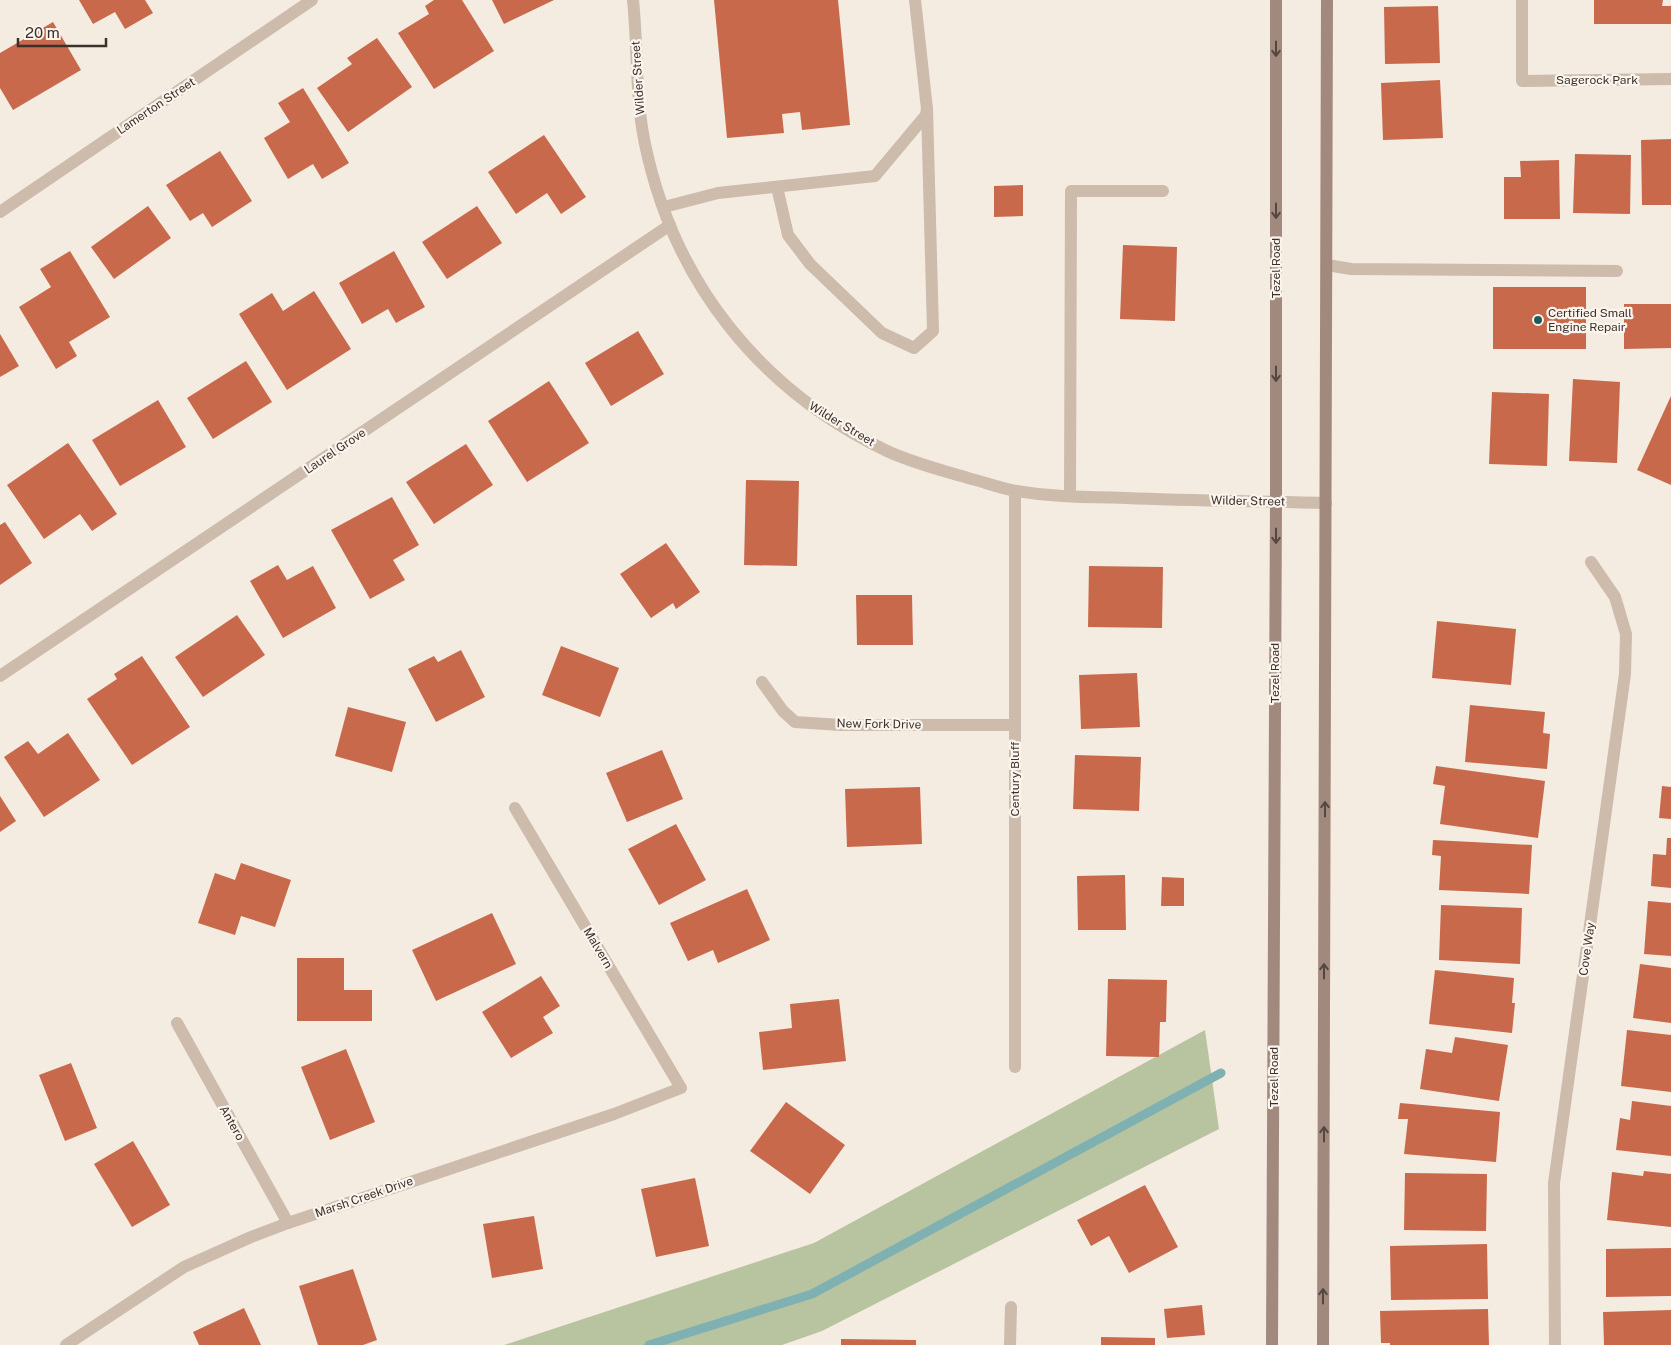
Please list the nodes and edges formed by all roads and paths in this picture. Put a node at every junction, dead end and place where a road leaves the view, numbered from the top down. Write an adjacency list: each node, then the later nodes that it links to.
1 (312, 0): 12 (street, Lamerton Street)
2 (633, 0): 11 (street, Wilder Street)
3 (915, 0): 8 (street)
4 (1276, 0): 18 (main road, Tezel Road, one-way to 18)
5 (1327, 0): 14 (main road)
6 (1522, 0): 7 (street, Sagerock Park)
7 (1671, 79)
8 (927, 109): 9 (street); 9 (street)
9 (777, 187): 11 (street)
10 (1163, 191): 17 (street)
11 (664, 207): 13 (street, Wilder Street)
12 (0, 212)
13 (670, 225): 16 (street, Wilder Street); 21 (street, Laurel Grove)
14 (1327, 265): 15 (street); 19 (main road)
15 (1618, 271)
16 (1015, 491): 17 (street, Wilder Street); 23 (street, Century Bluff)
17 (1070, 496): 18 (street, Wilder Street)
18 (1276, 501): 19 (street, Wilder Street); 32 (main road, Tezel Road, one-way to 32)
19 (1326, 503): 33 (main road, one-way to 19)
20 (1591, 562): 34 (street, Cove Way)
21 (0, 676)
22 (762, 682): 23 (street, New Fork Drive)
23 (1015, 725): 26 (street, Century Bluff)
24 (515, 808): 27 (street, Malvern)
25 (177, 1024): 28 (street, Antero)
26 (1015, 1067)
27 (681, 1088): 28 (street, Marsh Creek Drive)
28 (288, 1223): 30 (street, Marsh Creek Drive)
29 (1011, 1307): 31 (street)
30 (66, 1345)
31 (1010, 1345)
32 (1272, 1345)
33 (1323, 1345)
34 (1555, 1345)

